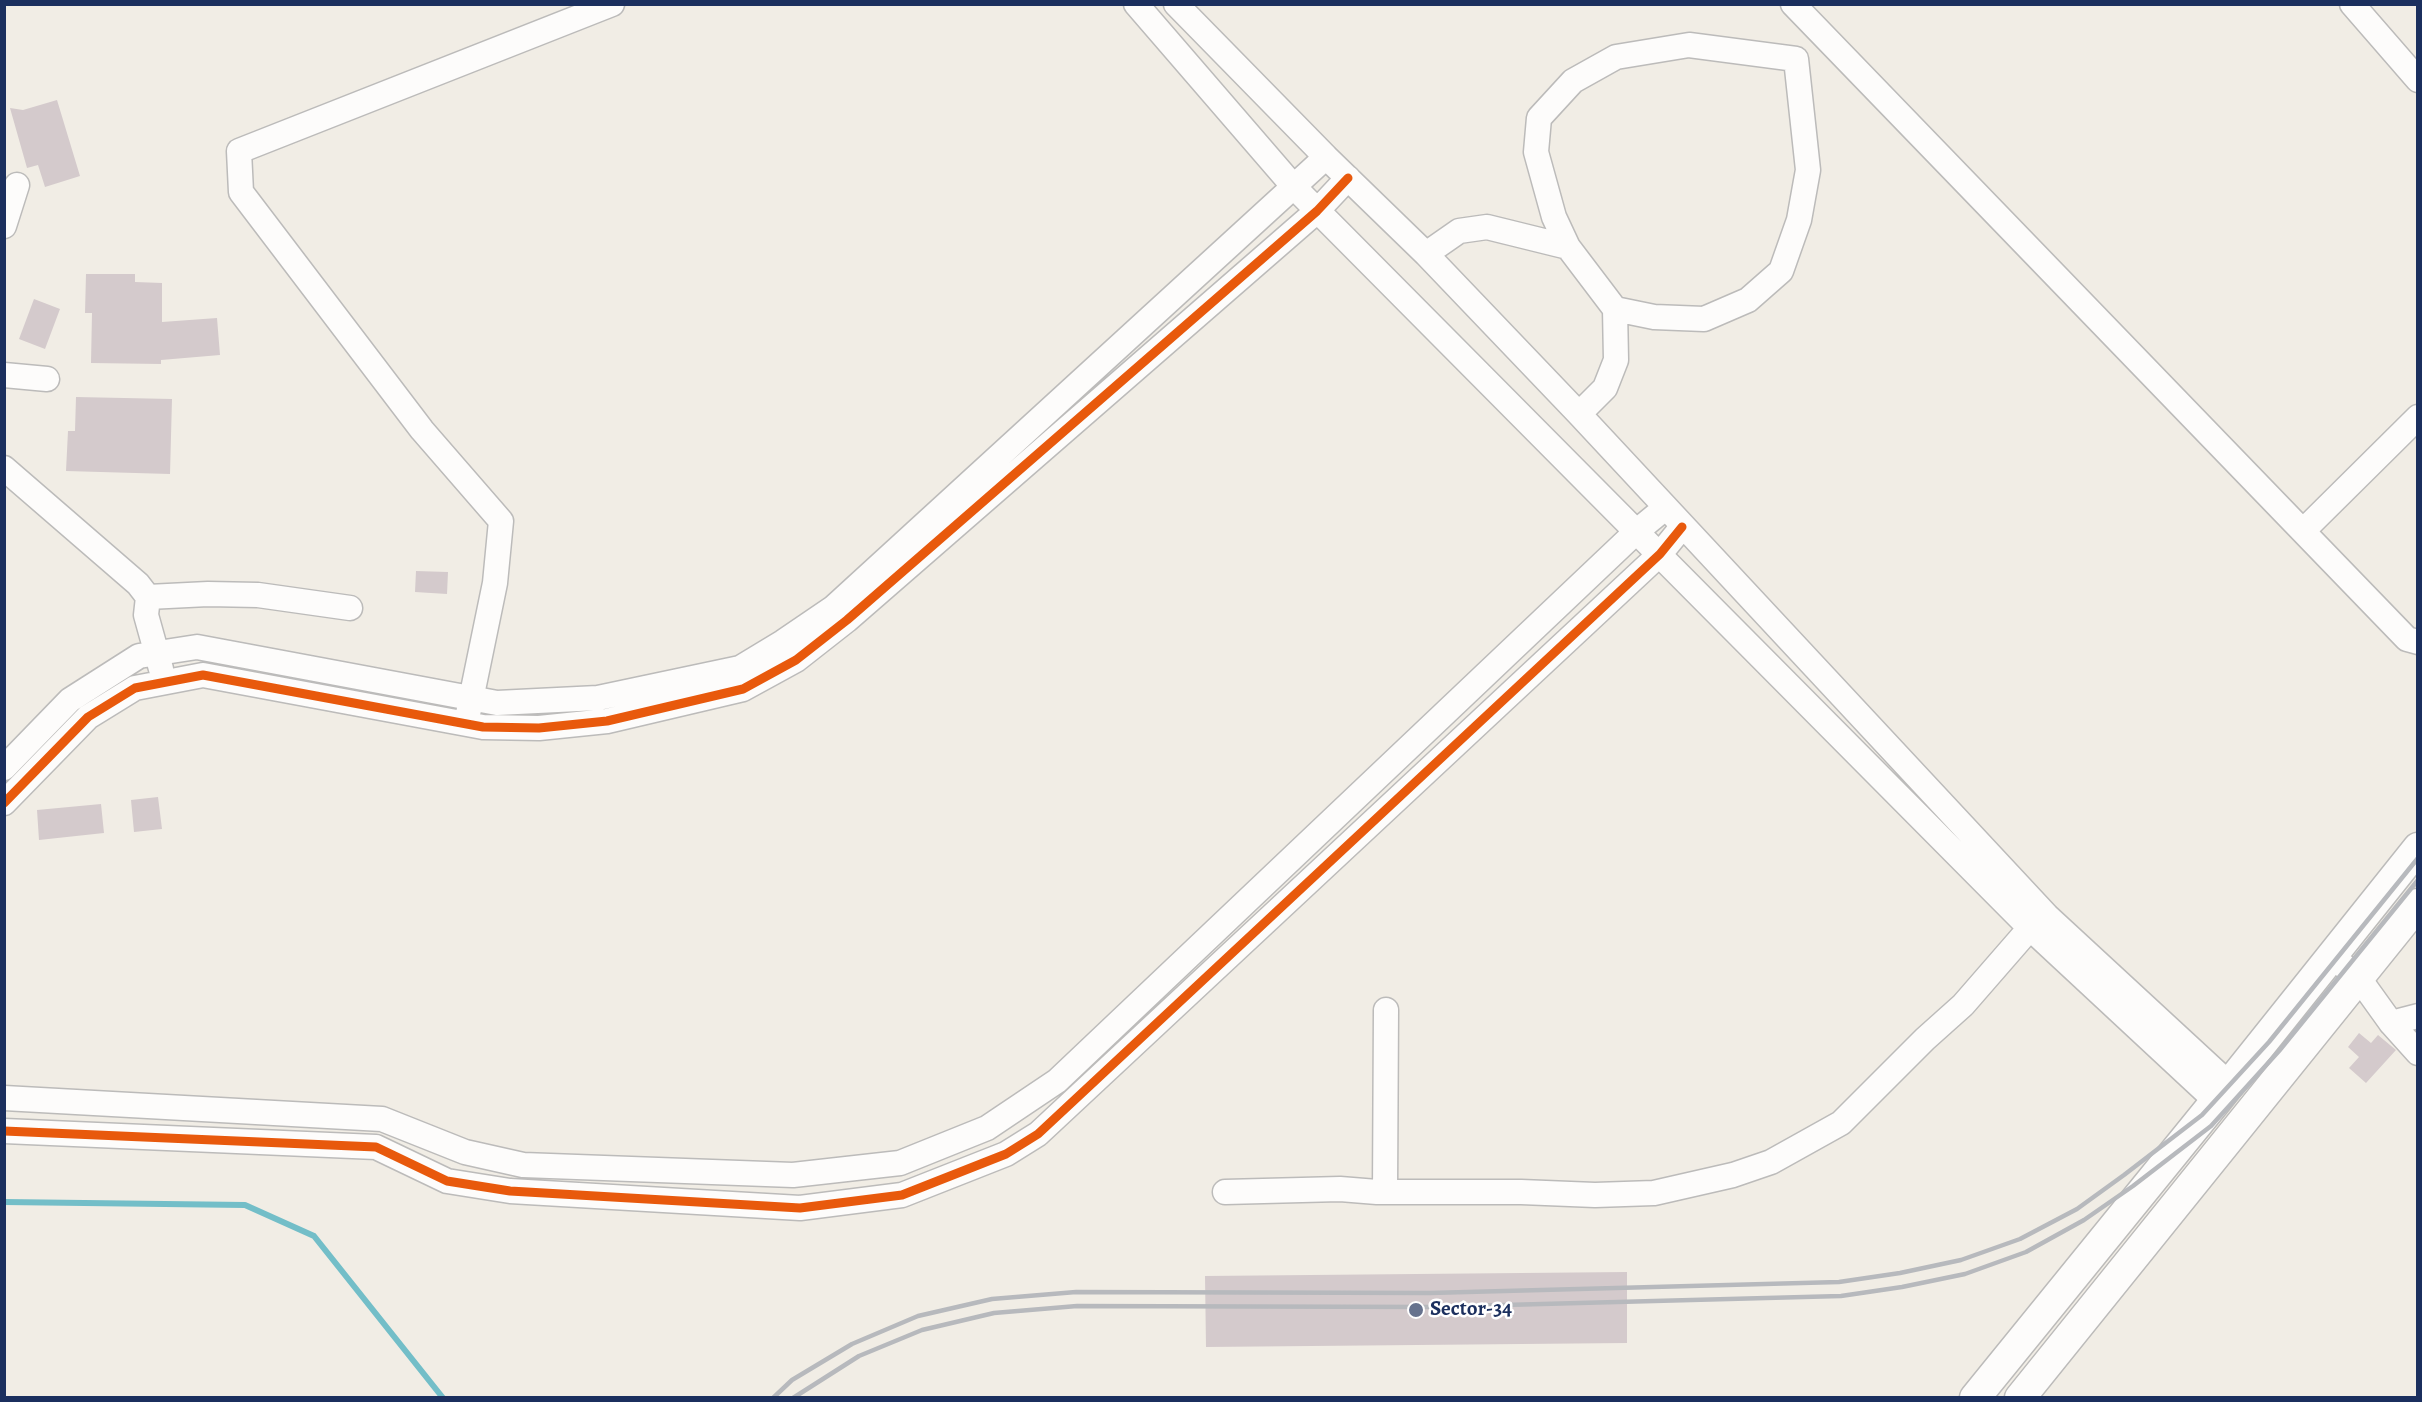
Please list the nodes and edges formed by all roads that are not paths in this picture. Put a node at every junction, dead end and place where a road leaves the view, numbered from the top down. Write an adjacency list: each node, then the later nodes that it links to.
1 (612, 4): 31 (street)
2 (1136, 4): 10 (street)
3 (1176, 4): 7 (street)
4 (1793, 4): 24 (street)
5 (2352, 4): 6 (street)
6 (2418, 80)
7 (1326, 157): 8 (street); 10 (street)
8 (1348, 178): 11 (street); 14 (street)
9 (16, 185): 12 (street)
10 (1294, 187): 11 (street); 31 (street)
11 (1317, 211): 23 (street); 32 (street)
12 (4, 226)
13 (1568, 246): 14 (street); 15 (street); 15 (street)
14 (1426, 254): 18 (street)
15 (1615, 309): 18 (street)
16 (4, 375): 17 (street)
17 (47, 379)
18 (1579, 414): 21 (street)
19 (2418, 417): 24 (street)
20 (4, 468): 26 (street)
21 (1665, 508): 22 (street); 23 (street)
22 (1682, 527): 25 (street); 37 (street)
23 (1636, 531): 25 (street); 45 (street)
24 (2303, 531): 28 (street)
25 (1660, 554): 37 (street); 46 (street)
26 (148, 597): 27 (street); 29 (street)
27 (350, 608)
28 (2418, 642)
29 (158, 653): 30 (street); 31 (street); 33 (street)
30 (165, 682): 32 (street); 34 (street)
31 (473, 699): 32 (street)
32 (466, 723)
33 (4, 768)
34 (4, 803)
35 (2418, 848): 38 (main road)
36 (2418, 904): 39 (main road)
37 (2038, 922): 44 (street); 48 (street)
38 (2331, 956): 39 (street); 44 (main road)
39 (2358, 977): 42 (street); 50 (main road)
40 (1386, 1010): 48 (street)
41 (2418, 1016): 42 (street)
42 (2391, 1023): 43 (street)
43 (2418, 1053)
44 (2223, 1093): 49 (main road)
45 (4, 1098)
46 (4, 1131)
47 (1225, 1192): 48 (street)
48 (1385, 1192)
49 (1975, 1398)
50 (2020, 1398)

